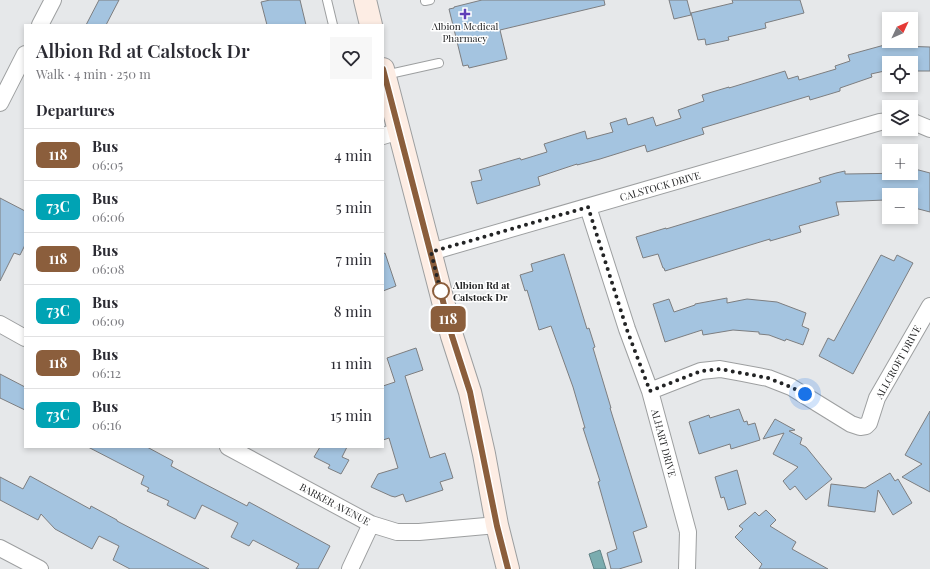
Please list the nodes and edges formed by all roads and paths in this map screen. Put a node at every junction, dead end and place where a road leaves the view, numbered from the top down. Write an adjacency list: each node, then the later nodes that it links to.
1 (327, 0): 5 (lane)
2 (365, 0): 6 (main road)
3 (48, 2): 4 (street)
4 (40, 24)
5 (333, 24)
6 (371, 24)
7 (24, 56): 10 (street)
8 (439, 63): 9 (lane)
9 (384, 72): 14 (main road)
10 (0, 103)
11 (882, 122): 15 (street, CALSTOCK DRIVE)
12 (918, 124): 13 (street)
13 (930, 129)
14 (391, 133): 16 (main road)
15 (588, 207): 16 (street, CALSTOCK DRIVE); 20 (street, ALHART DRIVE)
16 (431, 252): 23 (main road)
17 (930, 306): 20 (street, ALLCROFT DRIVE)
18 (0, 324): 19 (street)
19 (24, 337)
20 (650, 391): 28 (street, ALHART DRIVE)
21 (230, 448): 22 (street, BARKER AVENUE)
22 (371, 524): 23 (street, BARKER AVENUE); 26 (street)
23 (497, 526): 27 (main road)
24 (0, 548): 25 (street)
25 (40, 569)
26 (350, 569)
27 (508, 569)
28 (687, 569)

